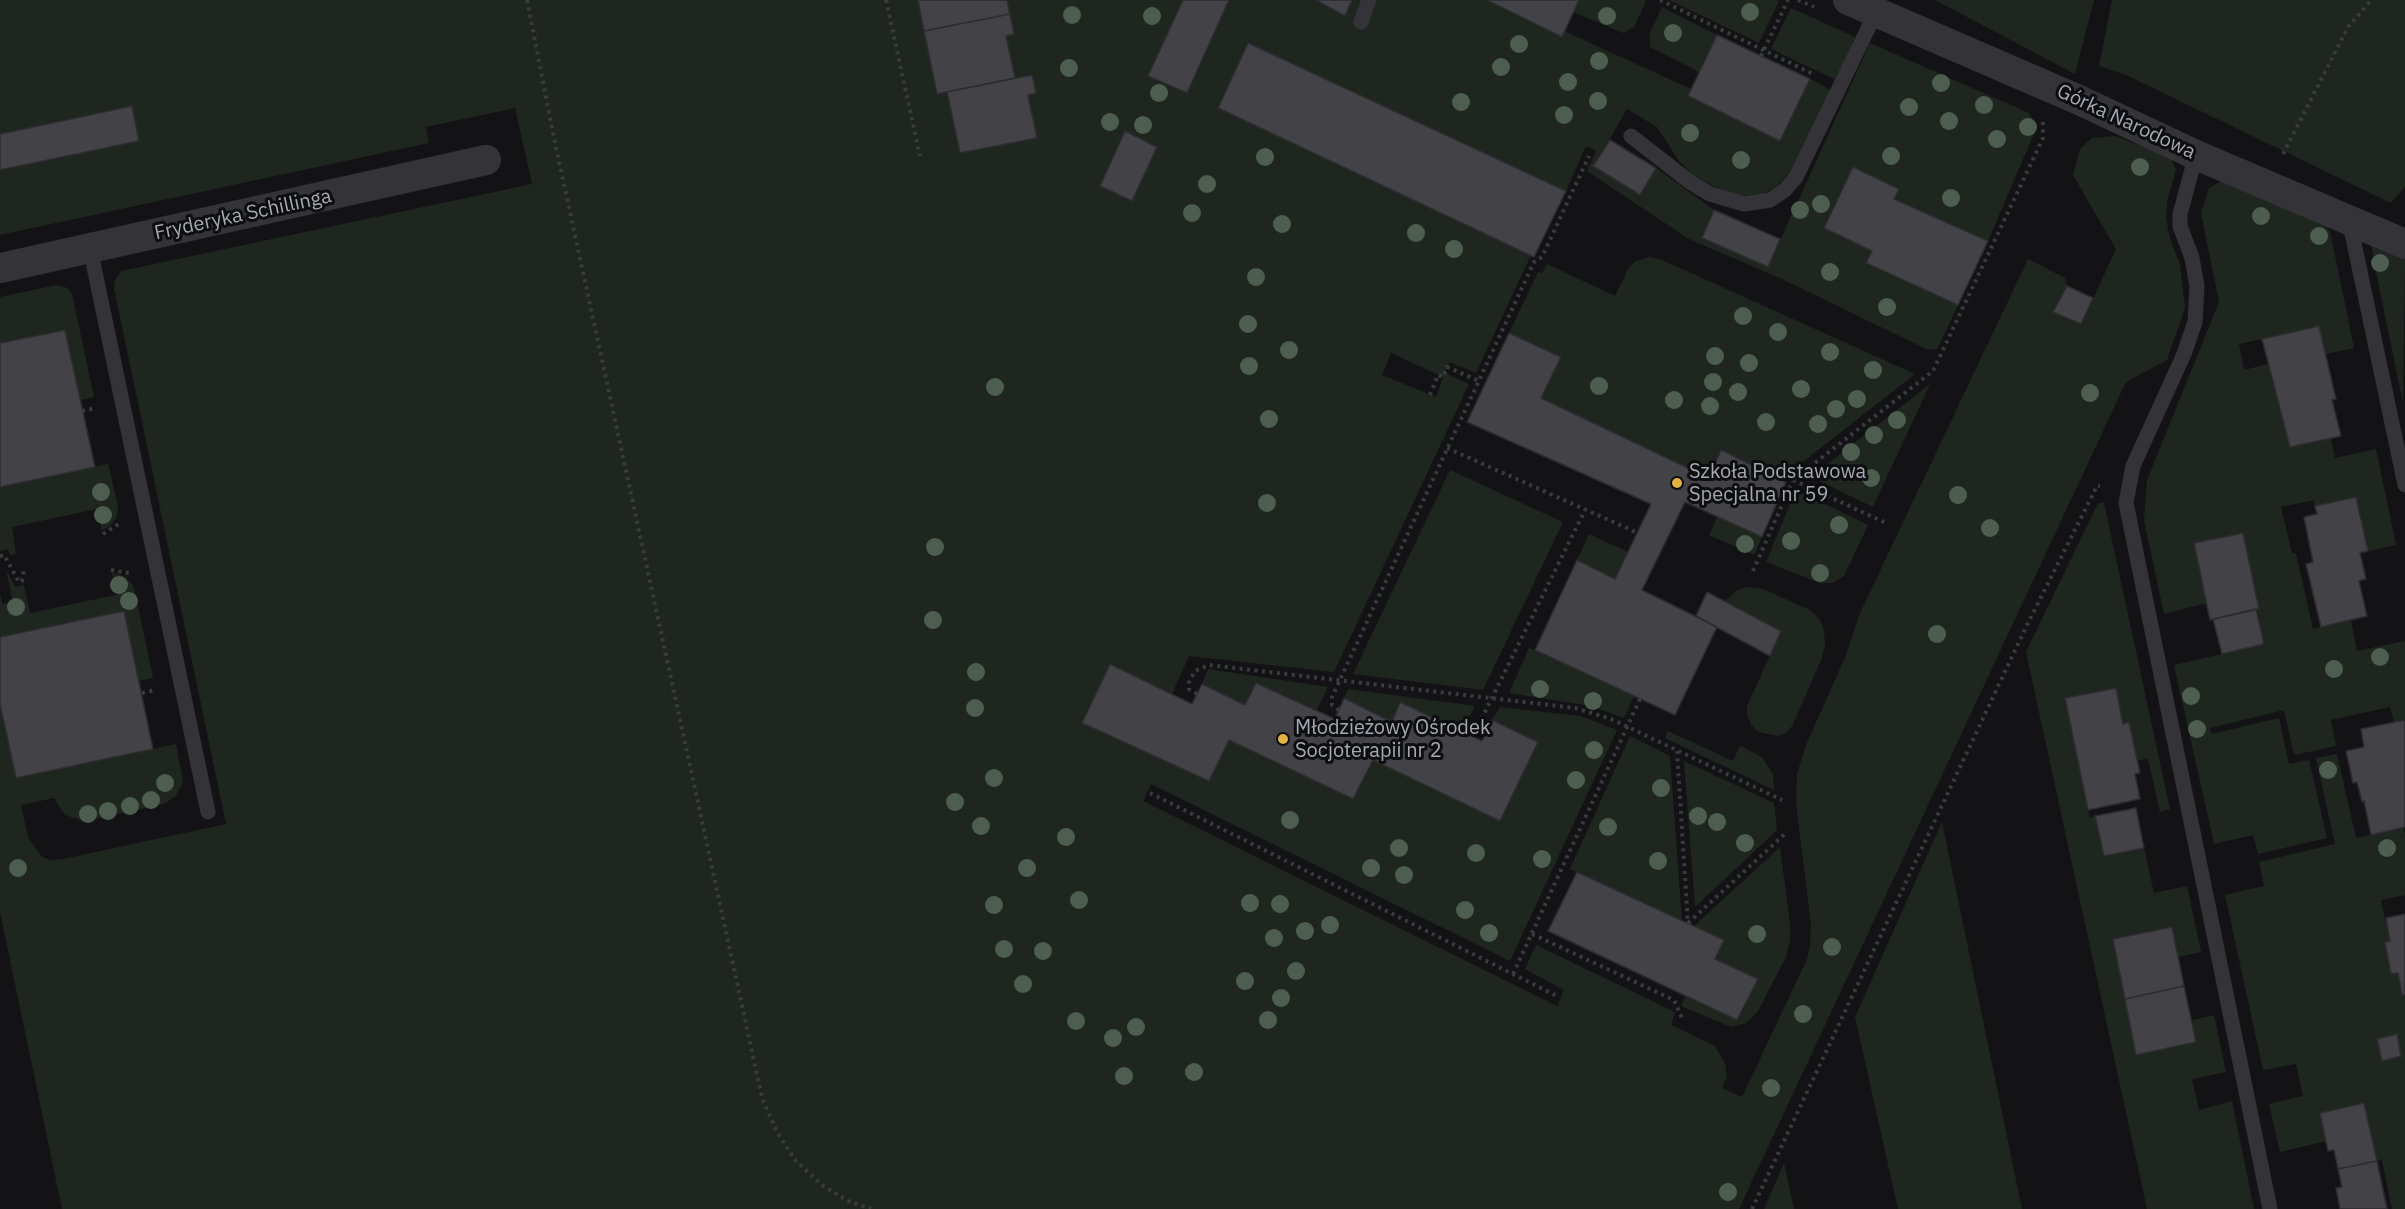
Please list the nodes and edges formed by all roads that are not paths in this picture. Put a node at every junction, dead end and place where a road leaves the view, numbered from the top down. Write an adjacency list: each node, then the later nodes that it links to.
1 (1369, 0): 4 (lane)
2 (1848, 0): 3 (street, Górka Narodowa)
3 (1876, 12): 5 (lane); 6 (street, Górka Narodowa)
4 (1361, 22)
5 (1631, 136)
6 (2196, 155): 8 (street, Górka Narodowa); 14 (lane)
7 (486, 160): 10 (street, Fryderyka Schillinga)
8 (2349, 219): 9 (street, Górka Narodowa); 12 (lane)
9 (2405, 244)
10 (90, 248): 11 (street, Fryderyka Schillinga); 13 (lane)
11 (0, 268)
12 (2405, 485)
13 (208, 812)
14 (2270, 1209)

